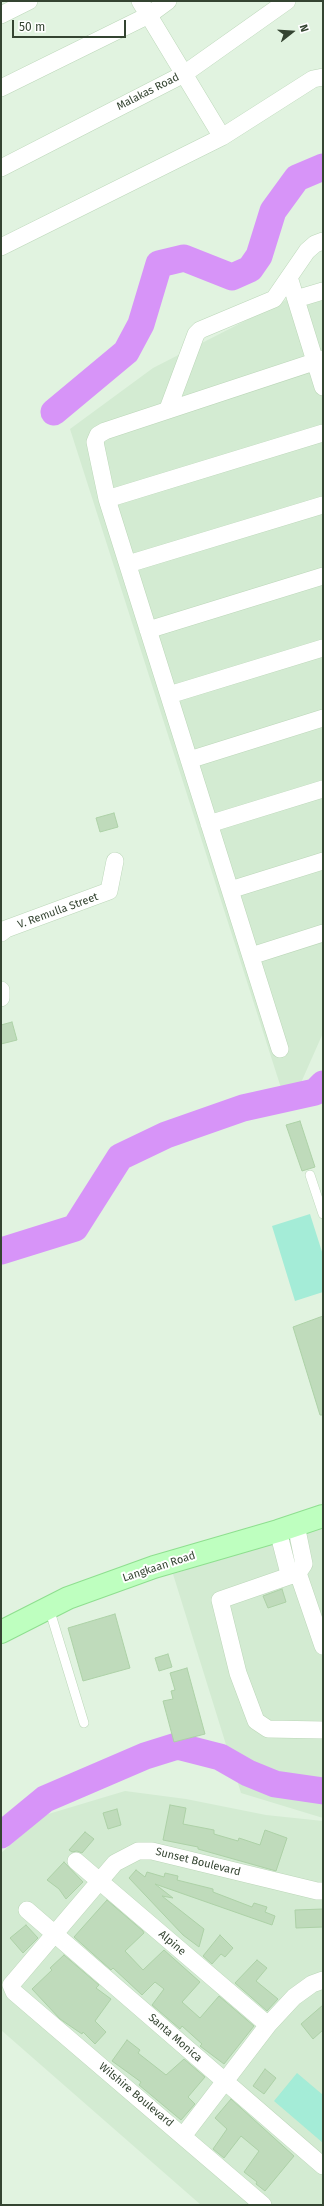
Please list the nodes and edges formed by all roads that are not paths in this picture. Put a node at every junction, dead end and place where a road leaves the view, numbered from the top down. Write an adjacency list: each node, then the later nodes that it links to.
1 (29, 1): 5 (street)
2 (168, 1): 4 (street)
3 (280, 3): 6 (street, Malakas Road)
4 (144, 8): 6 (street); 8 (street)
5 (1, 15)
6 (184, 74): 9 (street); 10 (street, Malakas Road)
7 (323, 77): 9 (street)
8 (1, 88)
9 (222, 137): 12 (street)
10 (1, 168)
11 (323, 241): 13 (street)
12 (1, 247)
13 (290, 277): 15 (street); 18 (street)
14 (323, 291): 15 (street)
15 (296, 299): 16 (street)
16 (319, 361): 17 (street); 18 (street)
17 (323, 387)
18 (168, 409): 20 (street)
19 (323, 434): 20 (street)
20 (107, 499): 22 (street)
21 (323, 505): 22 (street)
22 (128, 564): 24 (street)
23 (323, 576): 24 (street)
24 (148, 630): 26 (street)
25 (323, 648): 26 (street)
26 (169, 695): 28 (street)
27 (323, 718): 28 (street)
28 (189, 760): 30 (street)
29 (323, 789): 30 (street)
30 (209, 824): 33 (street)
31 (115, 861): 34 (street, V. Remulla Street)
32 (323, 861): 33 (street)
33 (230, 890): 36 (street)
34 (1, 933)
35 (323, 933): 36 (street)
36 (251, 956): 39 (street)
37 (1, 990): 38 (street)
38 (1, 998)
39 (280, 1050)
40 (310, 1175): 41 (lane)
41 (323, 1214)
42 (323, 1516): 43 (street, Langkaan Road)
43 (287, 1528): 44 (street); 45 (street, Langkaan Road)
44 (298, 1573): 47 (street); 49 (street)
45 (49, 1607): 46 (street, Langkaan Road); 48 (lane)
46 (1, 1632)
47 (323, 1646)
48 (84, 1723)
49 (323, 1730)
50 (76, 1861): 51 (street, Alpine)
51 (100, 1881): 52 (street, Sunset Boulevard); 54 (street, Sunset Boulevard); 57 (street, Alpine)
52 (323, 1891)
53 (27, 1910): 54 (street, Santa Monica)
54 (55, 1934): 56 (street, Sunset Boulevard); 58 (street, Santa Monica)
55 (323, 1980): 57 (street)
56 (11, 1985): 59 (street, Wilshire Boulevard)
57 (268, 2025): 58 (street)
58 (225, 2081): 59 (street); 60 (street, Santa Monica)
59 (183, 2136): 61 (street, Wilshire Boulevard)
60 (323, 2166)
61 (263, 2205)

